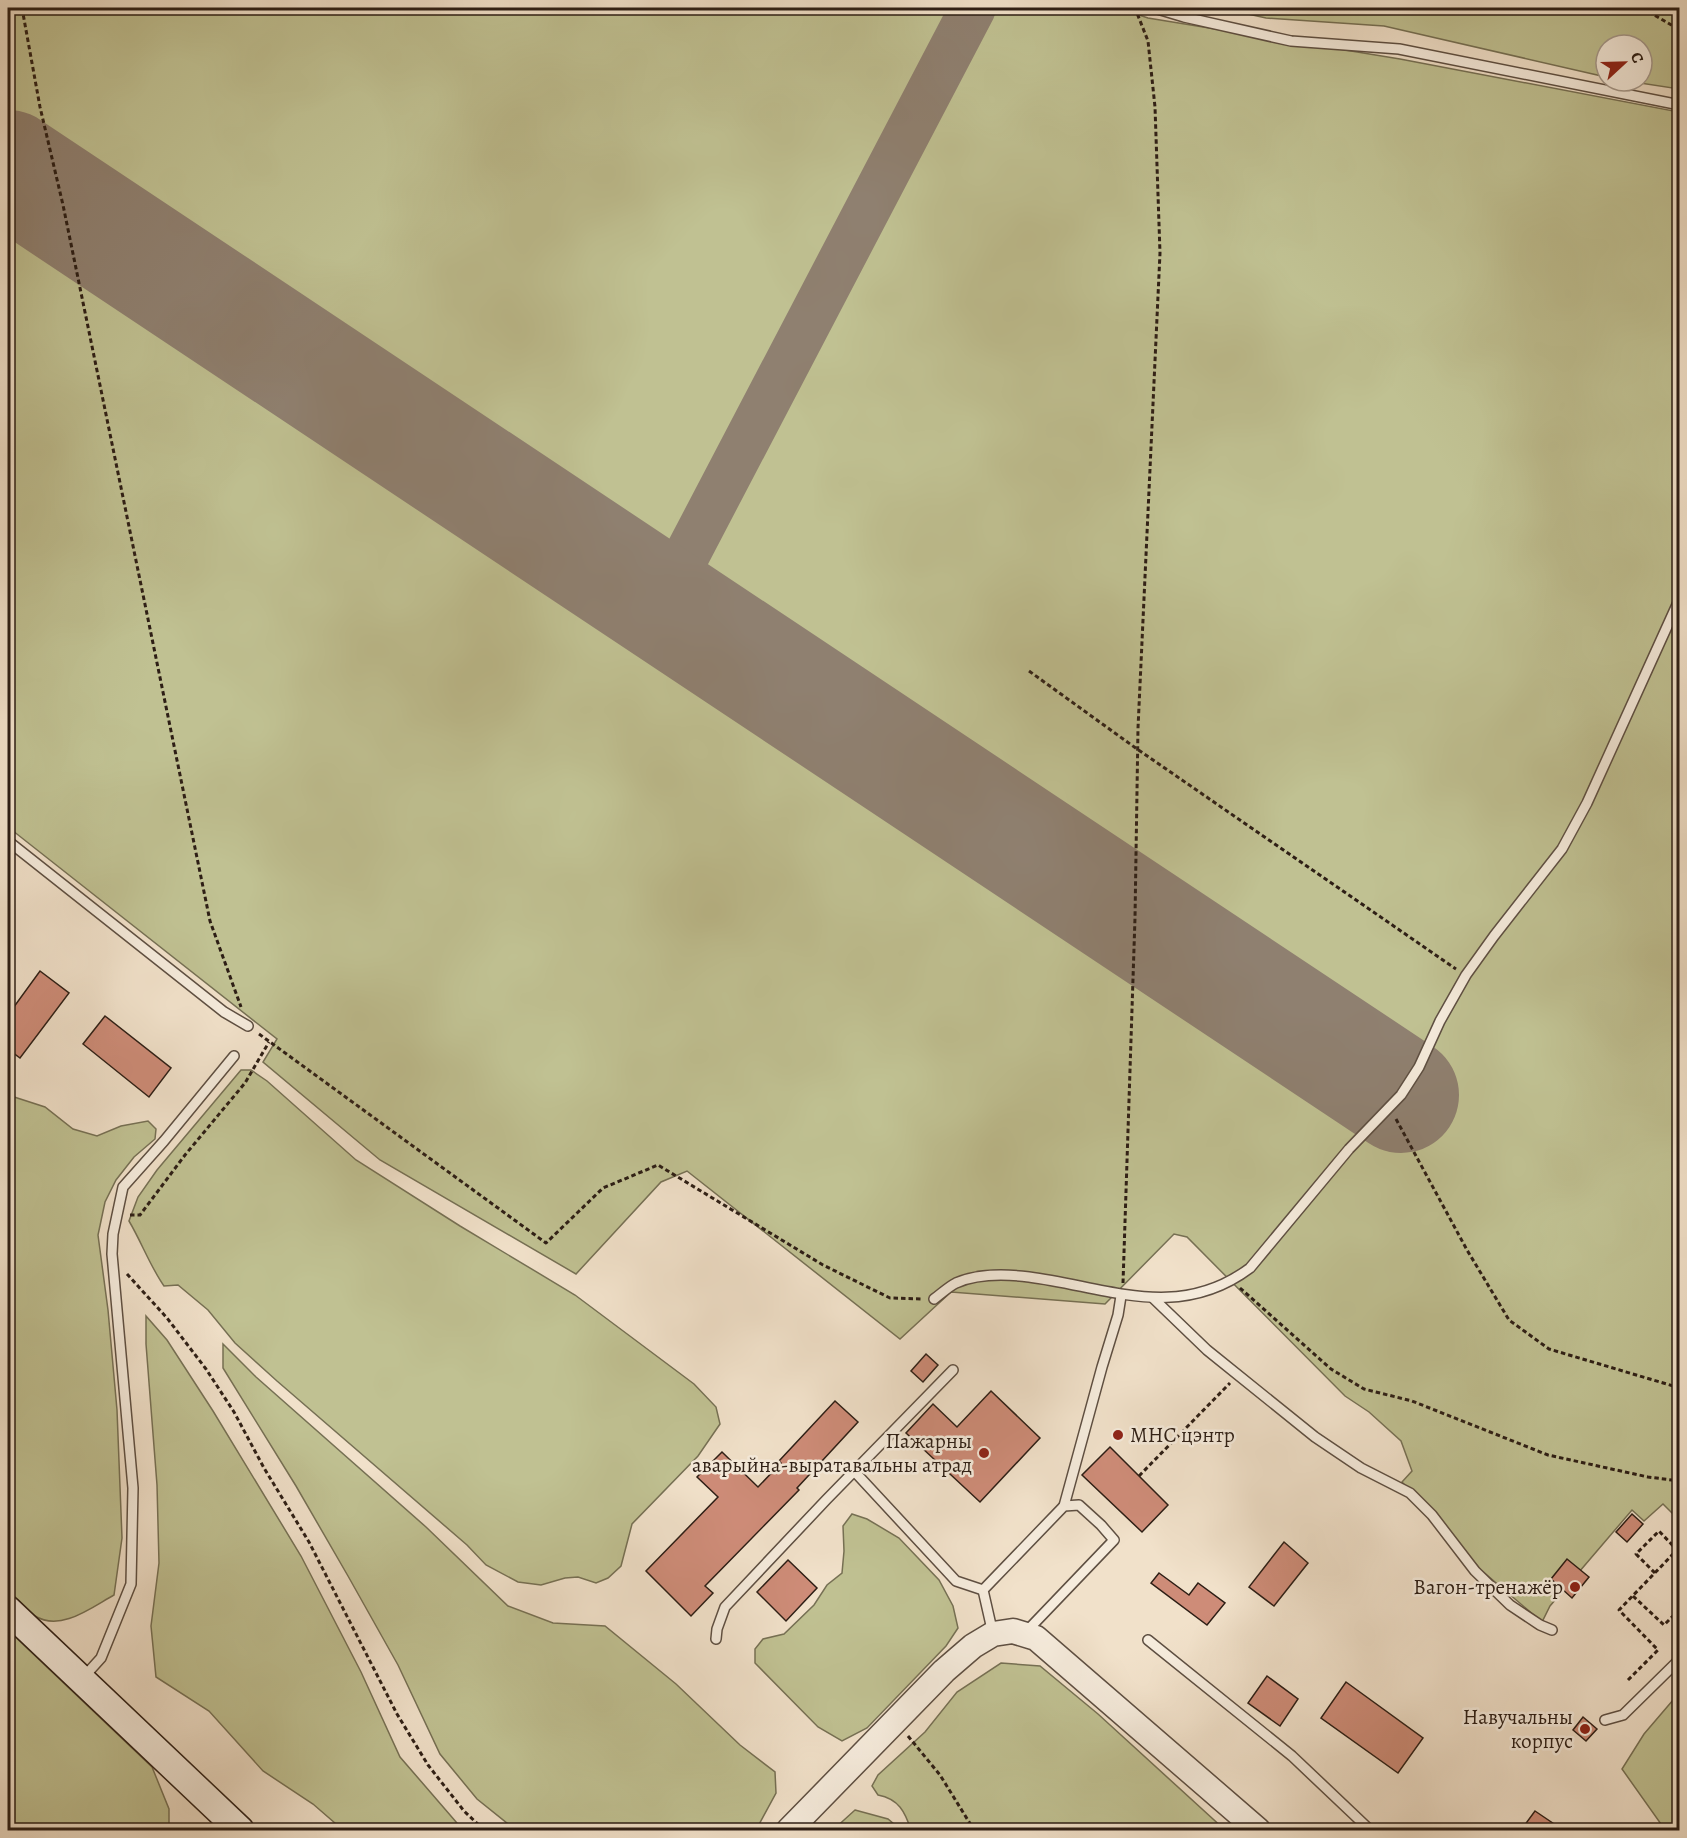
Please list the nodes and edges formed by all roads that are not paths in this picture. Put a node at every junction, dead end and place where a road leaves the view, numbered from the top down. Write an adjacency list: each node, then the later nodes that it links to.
1 (1154, 8): 2 (lane)
2 (1680, 105)
3 (1680, 598): 8 (lane)
4 (8, 841): 5 (lane)
5 (248, 1026)
6 (234, 1056): 21 (lane)
7 (1121, 1296): 8 (lane); 9 (lane); 12 (lane)
8 (1153, 1298): 15 (lane)
9 (934, 1299)
10 (953, 1370): 11 (lane)
11 (854, 1471): 13 (lane); 18 (lane)
12 (1064, 1506): 13 (lane); 17 (lane)
13 (983, 1590): 16 (lane)
14 (8, 1610): 21 (main road)
15 (1552, 1630)
16 (993, 1634): 17 (street); 24 (street)
17 (1024, 1634): 25 (street)
18 (716, 1639)
19 (1148, 1640): 26 (lane)
20 (1680, 1659): 22 (lane)
21 (82, 1680): 23 (main road)
22 (1605, 1720)
23 (240, 1830)
24 (789, 1830)
25 (1258, 1830)
26 (1370, 1830)

